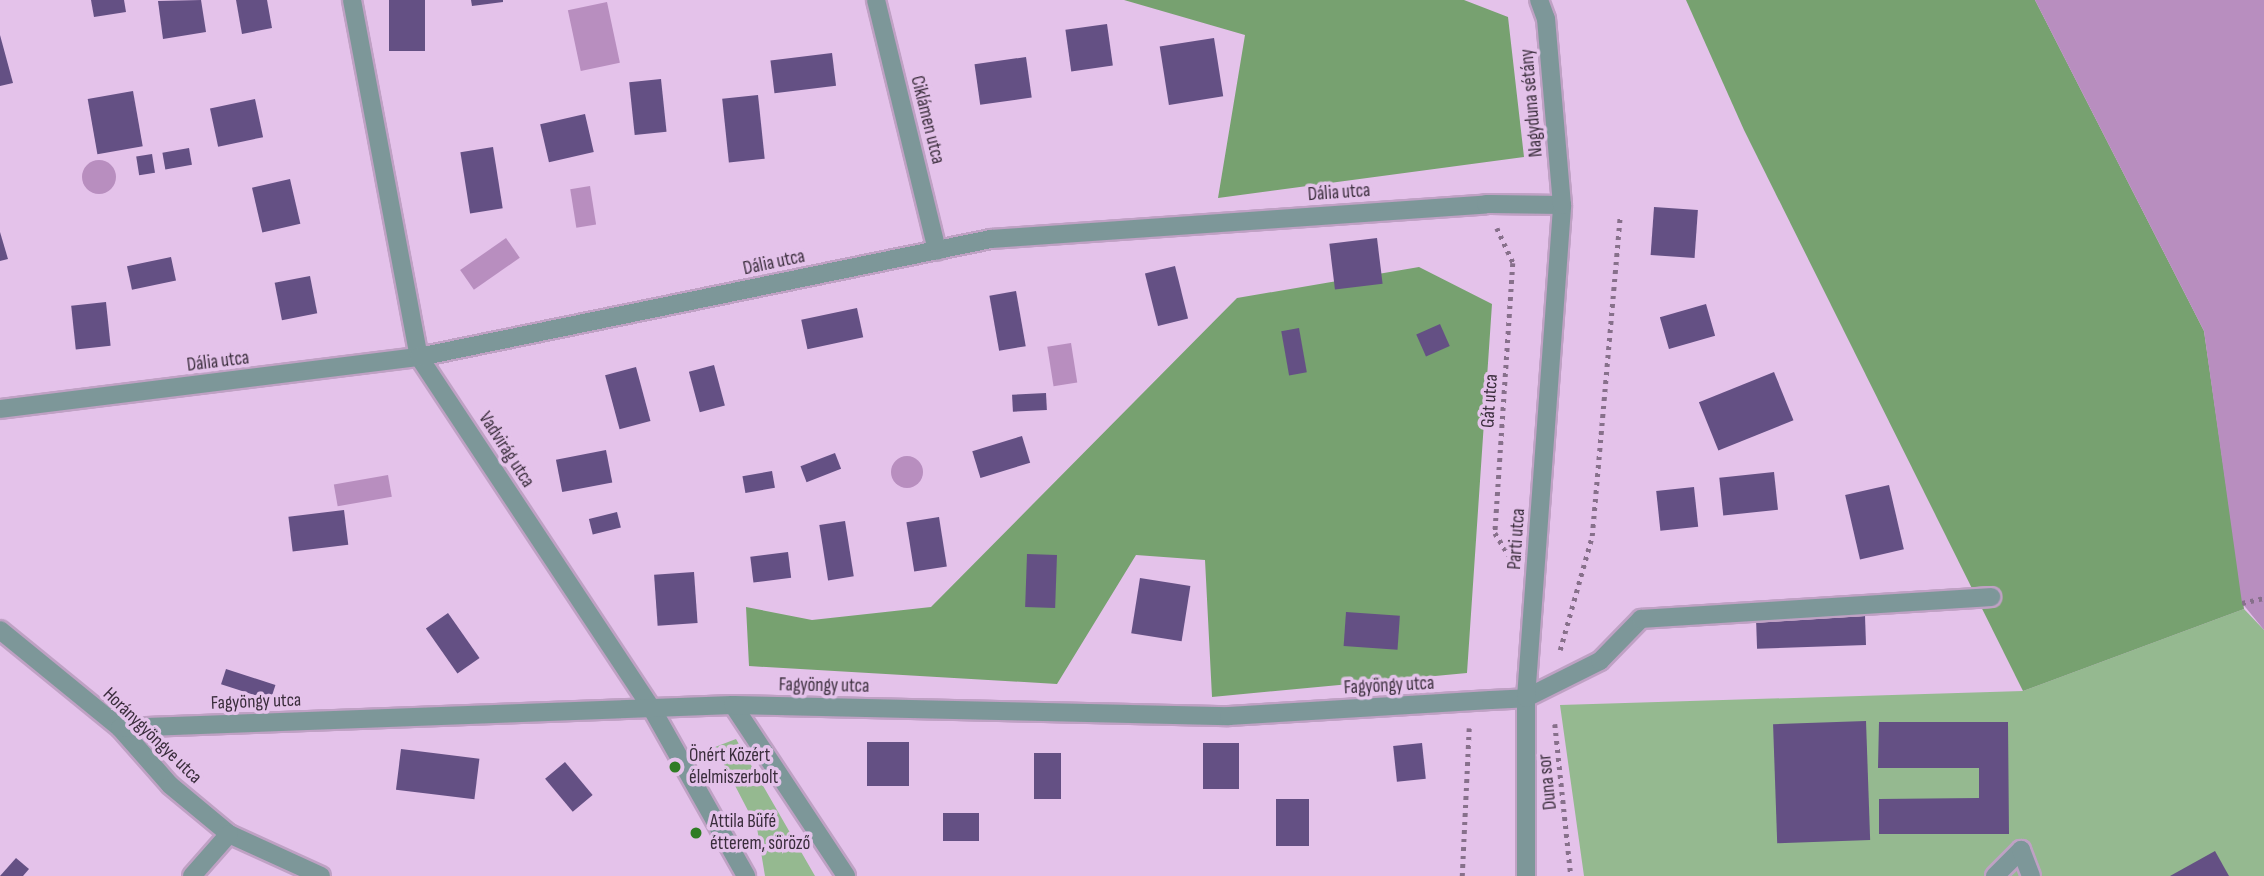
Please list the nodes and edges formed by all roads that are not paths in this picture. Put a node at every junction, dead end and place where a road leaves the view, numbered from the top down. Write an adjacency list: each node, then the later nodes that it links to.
1 (352, 0): 6 (street, Vadvirág utca)
2 (876, 0): 5 (street, Ciklámen utca)
3 (1539, 0): 4 (street, Nagyduna sétány)
4 (1562, 205): 5 (street, Dália utca); 10 (street, Parti utca)
5 (937, 251): 6 (street, Dália utca)
6 (419, 357): 7 (street, Dália utca); 12 (street, Vadvirág utca)
7 (0, 409)
8 (1991, 597): 10 (street)
9 (0, 630): 13 (street, Horánygyöngye utca)
10 (1526, 698): 11 (street, Fagyöngy utca); 19 (street, Parti utca)
11 (733, 705): 12 (street, Fagyöngy utca); 18 (street)
12 (652, 709): 13 (street, Fagyöngy utca); 17 (street, Vadvirág utca)
13 (120, 728): 14 (street, Horánygyöngye utca)
14 (229, 834): 15 (street); 16 (street, Horánygyöngye utca)
15 (192, 876)
16 (321, 876)
17 (746, 876)
18 (846, 876)
19 (1526, 876)
20 (1995, 876): 21 (street)
21 (2031, 876)

